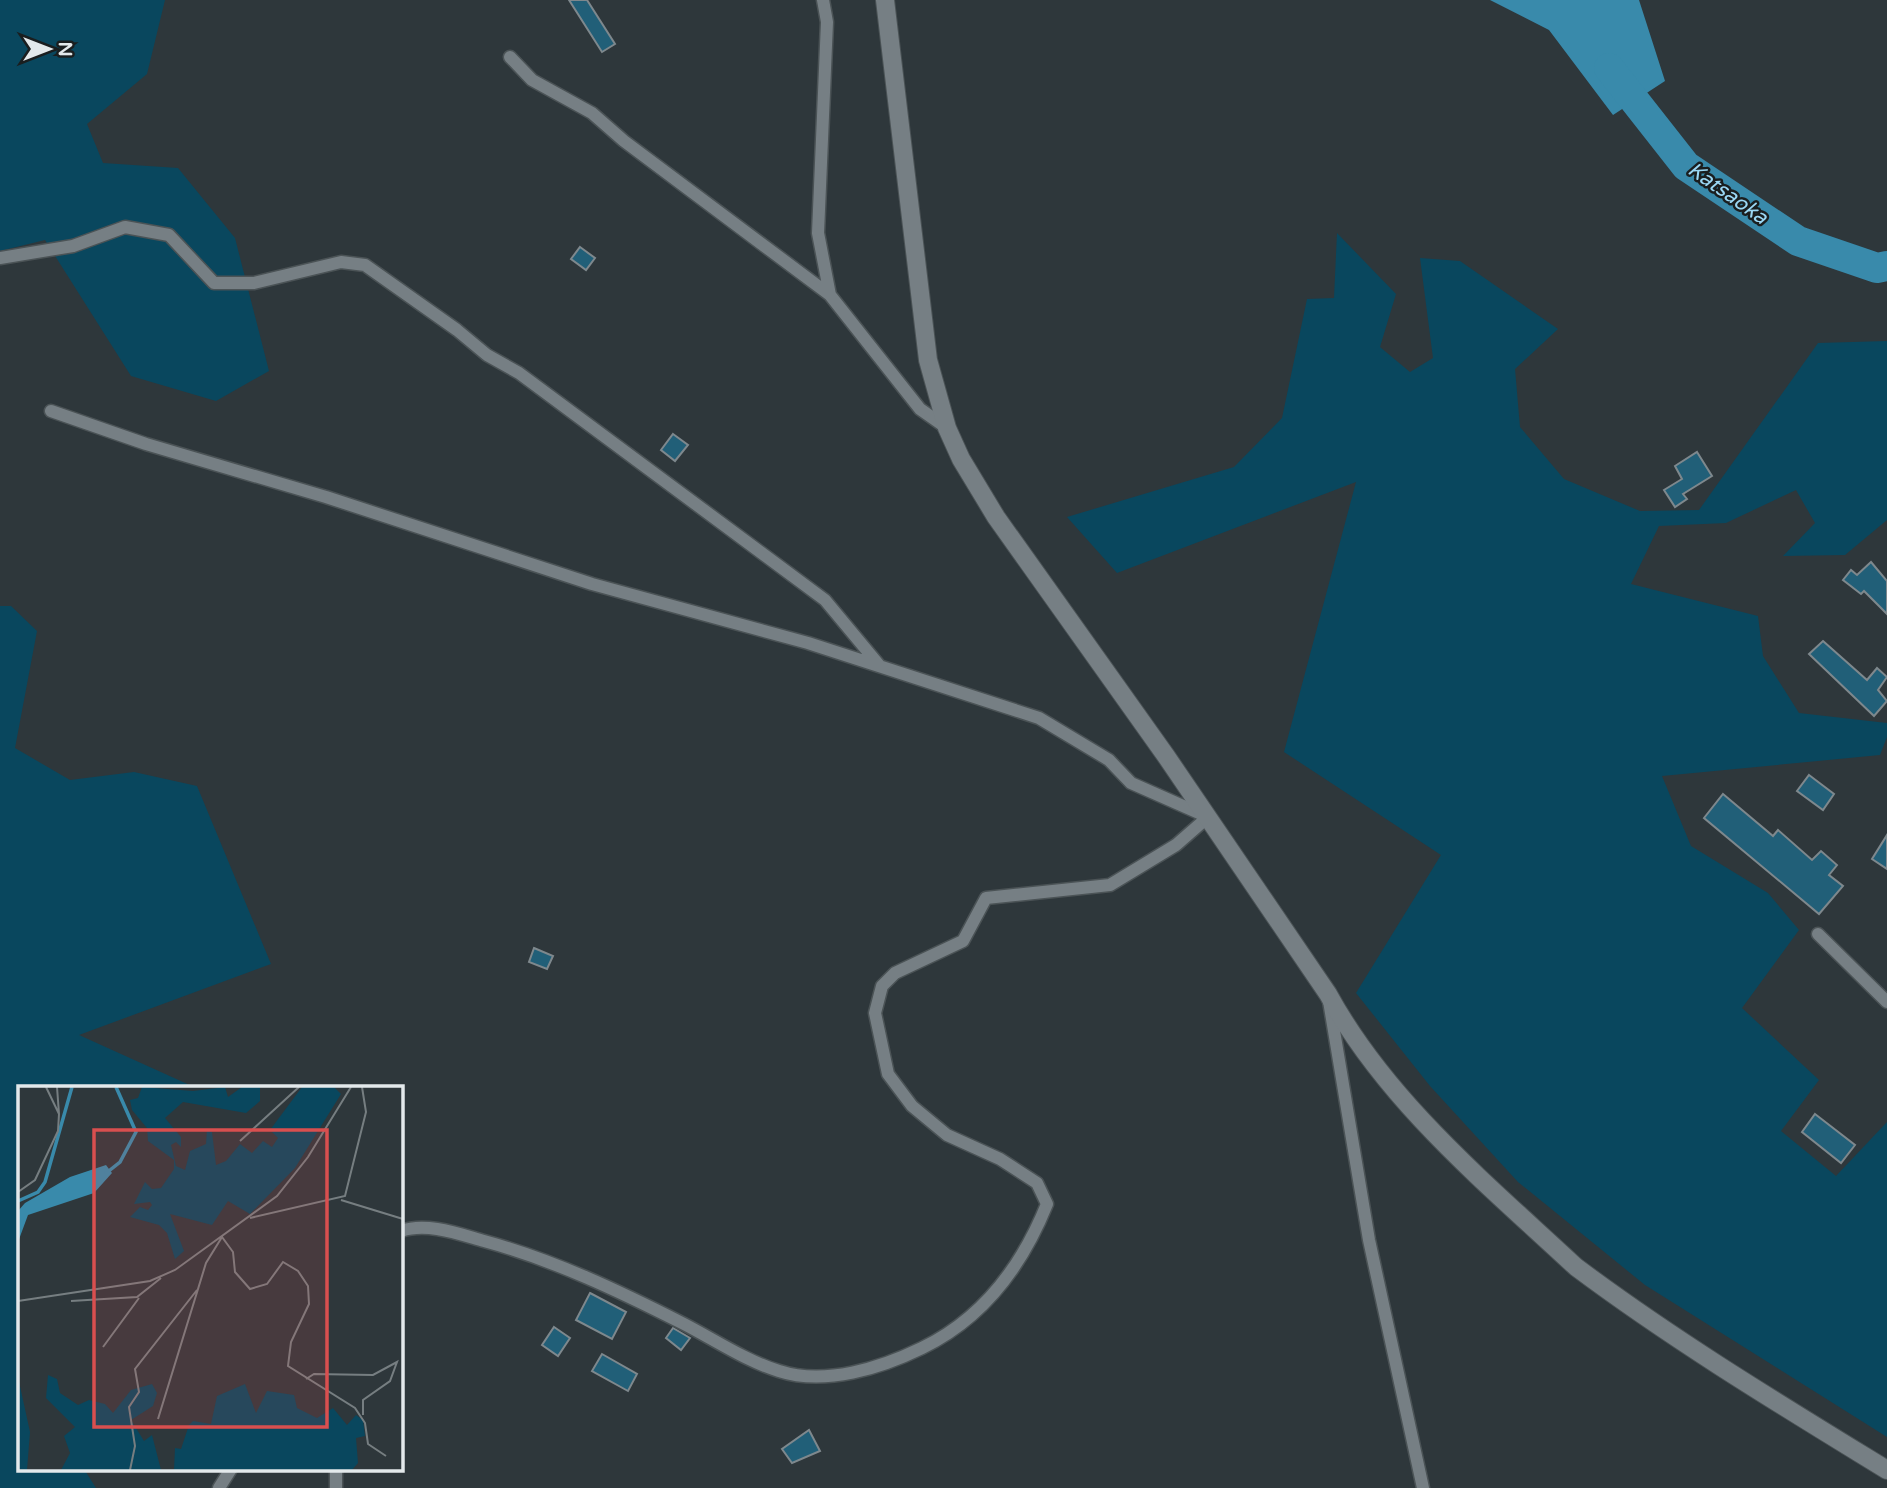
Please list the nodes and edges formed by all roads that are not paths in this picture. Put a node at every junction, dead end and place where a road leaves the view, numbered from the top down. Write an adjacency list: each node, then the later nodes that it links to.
1 (823, 0): 5 (street)
2 (885, 0): 7 (main road)
3 (510, 57): 5 (street)
4 (0, 258): 8 (street)
5 (830, 295): 7 (street)
6 (51, 411): 8 (street)
7 (947, 428): 9 (main road)
8 (879, 666): 9 (street)
9 (1209, 817): 11 (main road); 13 (street)
10 (1818, 934): 12 (street)
11 (1328, 994): 16 (main road); 19 (street)
12 (1887, 1002)
13 (402, 1231)
14 (230, 1470): 17 (street)
15 (336, 1470): 18 (street)
16 (1887, 1470)
17 (219, 1488)
18 (336, 1488)
19 (1423, 1488)

